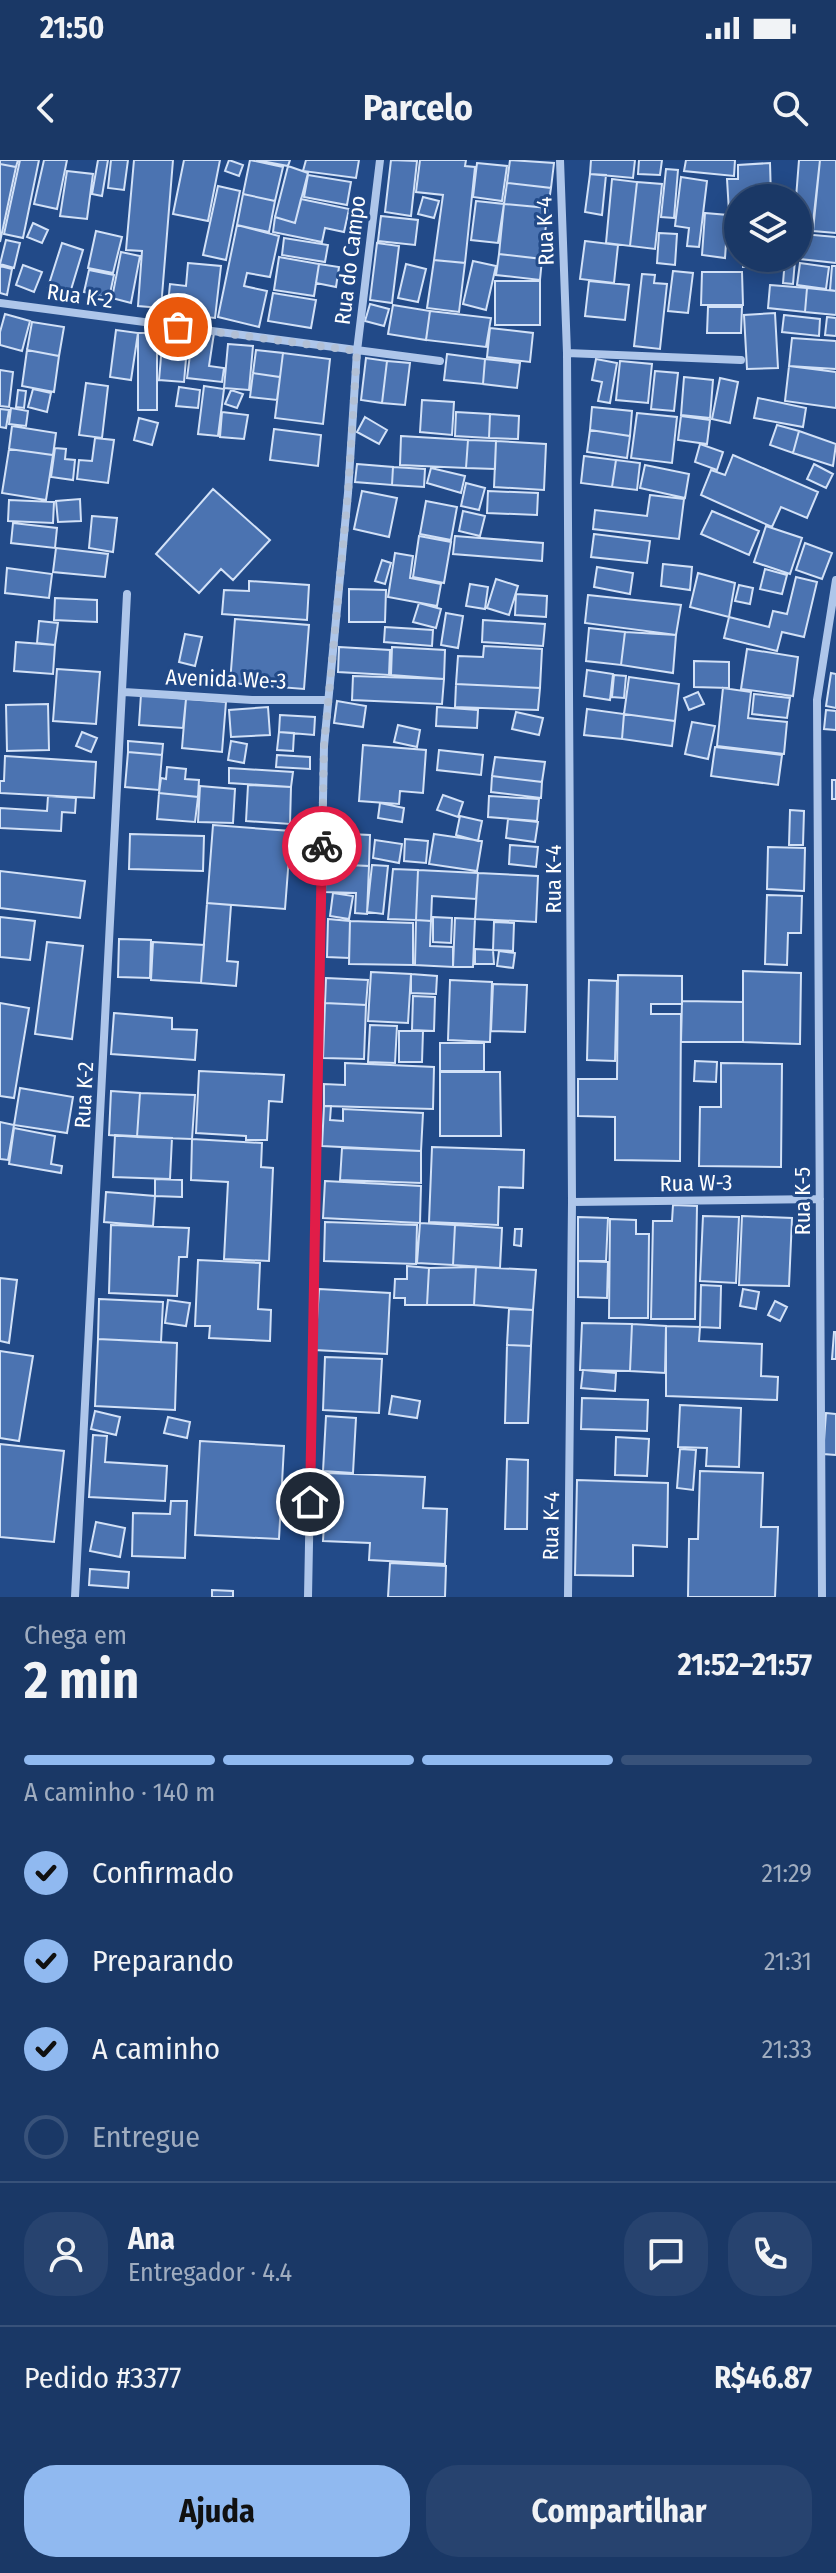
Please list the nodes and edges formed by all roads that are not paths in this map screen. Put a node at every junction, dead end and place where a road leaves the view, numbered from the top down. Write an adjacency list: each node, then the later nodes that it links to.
1 (380, 160): 4 (street, Rua do Campo)
2 (560, 160): 5 (street, Rua K-4)
3 (0, 303): 4 (street, Rua K-2)
4 (357, 351): 7 (street, Rua K-2); 11 (street, Rua do Campo)
5 (567, 353): 6 (street); 13 (street, Rua K-4)
6 (741, 360)
7 (440, 361)
8 (836, 580): 12 (street, Rua K-5)
9 (127, 594): 10 (street, Rua K-2)
10 (124, 692): 11 (street, Avenida We-3); 14 (street, Rua K-2)
11 (328, 700): 15 (street, Rua do Campo)
12 (820, 1199): 13 (street, Rua W-3); 17 (street, Rua K-5)
13 (572, 1202): 16 (street, Rua K-4)
14 (75, 1597)
15 (308, 1597)
16 (568, 1597)
17 (822, 1597)

